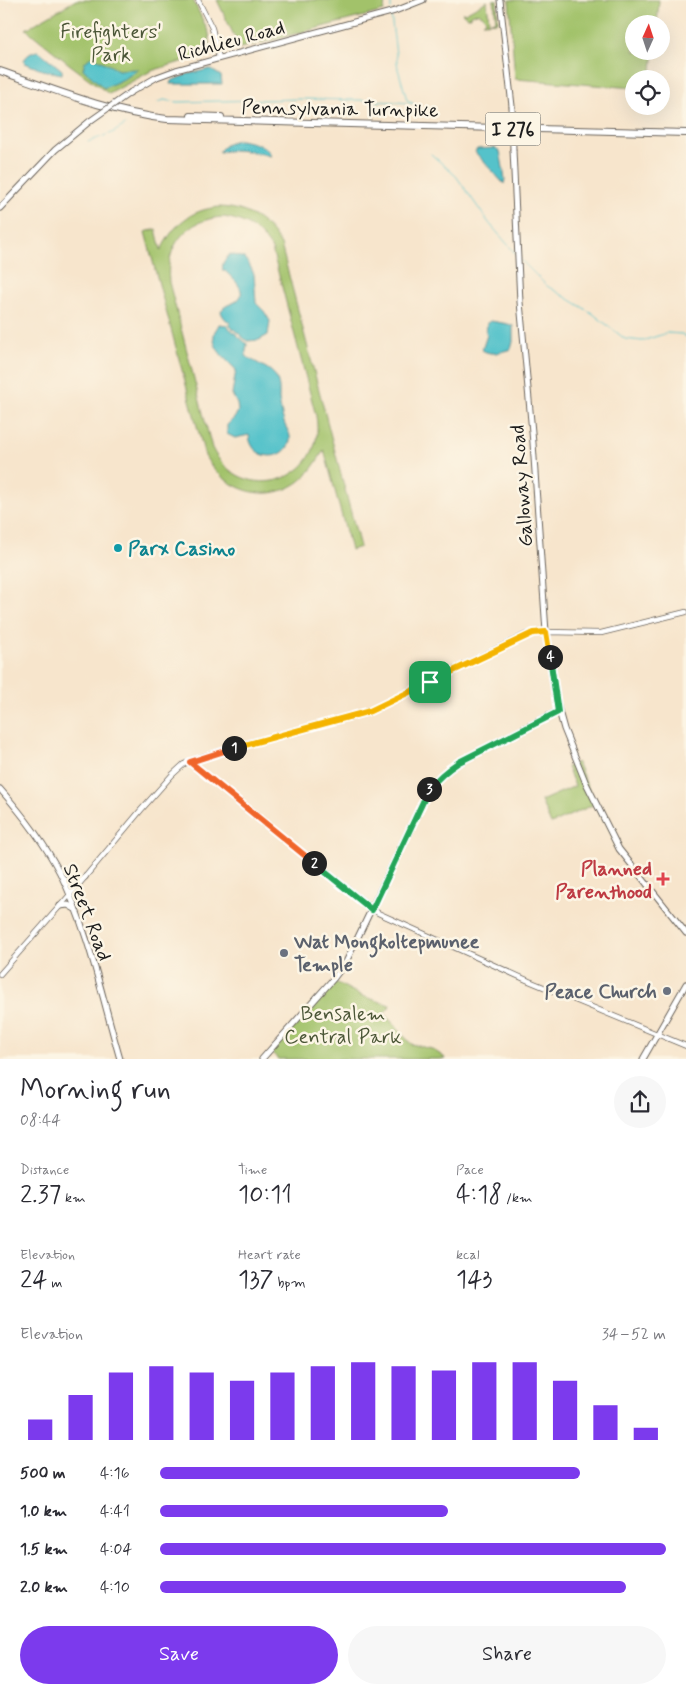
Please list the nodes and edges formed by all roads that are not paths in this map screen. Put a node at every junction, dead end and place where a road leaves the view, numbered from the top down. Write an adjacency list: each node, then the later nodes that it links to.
1 (198, 0): 4 (street)
2 (423, 0): 4 (main road, Richlieu Road)
3 (500, 0): 11 (main road, Galloway Road, bridge)
4 (219, 58): 9 (main road, Richlieu Road, bridge)
5 (0, 67): 7 (highway, Pennsylvania Turnpike / I 276)
6 (0, 71): 8 (highway, Pennsylvania Turnpike / I 276)
7 (686, 129)
8 (686, 133)
9 (0, 208)
10 (686, 612): 11 (street)
11 (546, 632): 12 (main road, Galloway Road); 13 (street)
12 (558, 712): 20 (main road); 21 (main road, Galloway Road)
13 (190, 762): 16 (street); 20 (street)
14 (0, 789): 15 (main road, Street Road)
15 (60, 875): 16 (main road); 17 (main road, Street Road)
16 (85, 877): 17 (street)
17 (70, 895): 18 (street); 19 (main road, Street Road)
18 (60, 906): 19 (main road); 22 (street)
19 (76, 910): 26 (main road, Street Road)
20 (372, 910): 24 (street); 27 (main road)
21 (686, 934)
22 (0, 974)
23 (686, 984): 24 (main road)
24 (657, 1034): 25 (street); 28 (main road)
25 (686, 1046)
26 (120, 1059)
27 (262, 1059)
28 (643, 1059)

